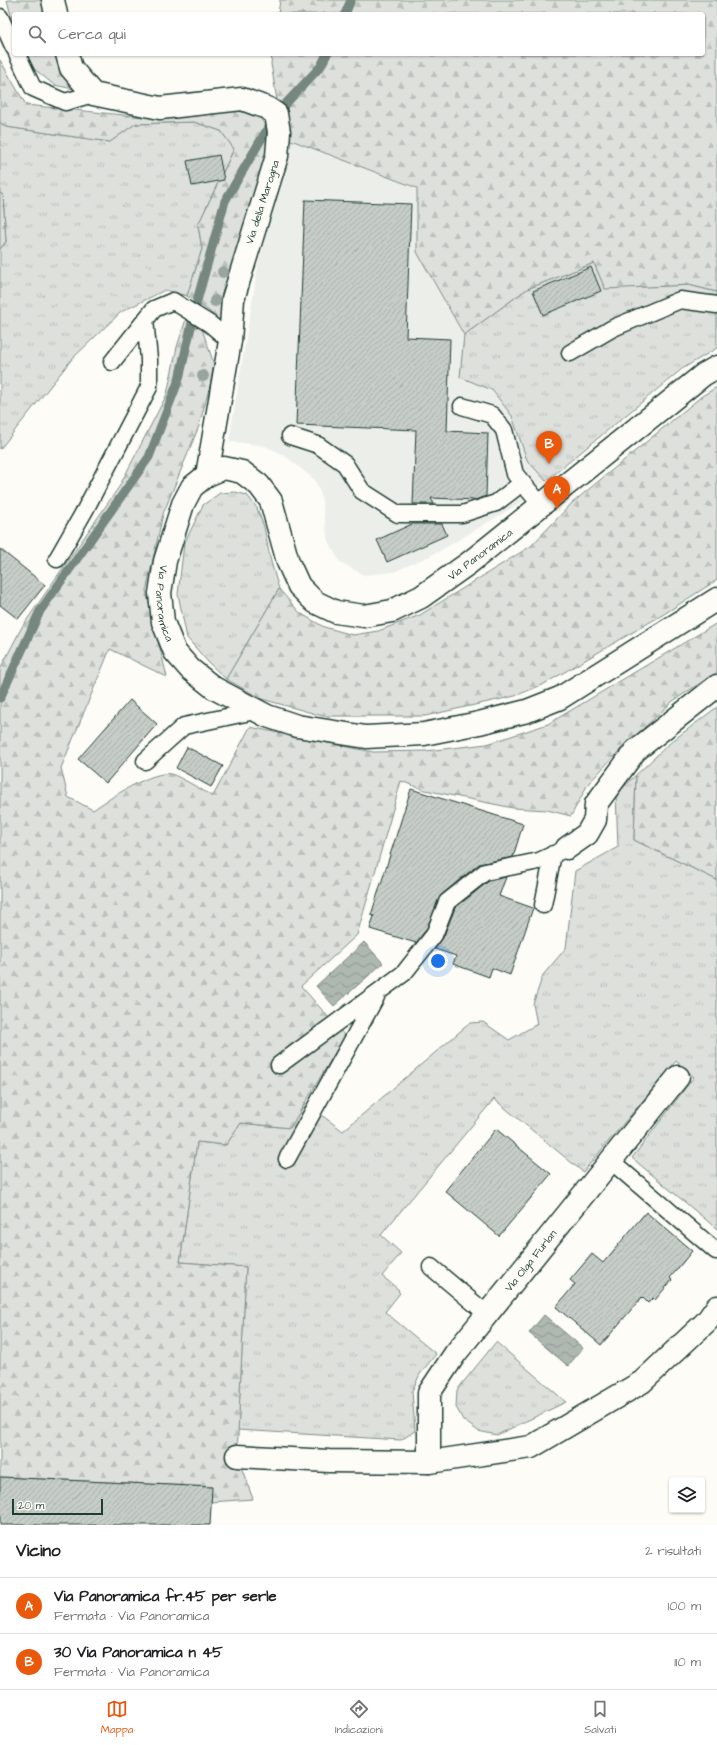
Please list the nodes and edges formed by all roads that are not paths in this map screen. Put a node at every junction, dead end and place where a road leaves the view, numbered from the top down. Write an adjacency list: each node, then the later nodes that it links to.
1 (53, 0): 2 (street)
2 (56, 12)
3 (0, 17): 4 (lane)
4 (12, 44)
5 (18, 56): 7 (lane)
6 (68, 56): 7 (street)
7 (93, 94): 10 (street, Via della Marogna)
8 (717, 305): 11 (lane)
9 (145, 320): 10 (lane); 12 (lane); 19 (lane)
10 (230, 342): 16 (street, Via della Marogna)
11 (570, 353)
12 (112, 362)
13 (717, 367): 18 (street, Via Panoramica)
14 (462, 406): 17 (lane)
15 (290, 436): 17 (lane)
16 (207, 475): 18 (street, Via Panoramica); 22 (street, Via Panoramica)
17 (522, 483): 18 (lane)
18 (541, 505)
19 (57, 559)
20 (717, 600): 22 (street, Via Panoramica)
21 (717, 686): 24 (street)
22 (256, 711): 23 (lane)
23 (145, 761)
24 (560, 851): 25 (lane); 26 (lane)
25 (542, 905)
26 (379, 992): 27 (lane); 29 (lane)
27 (279, 1065)
28 (678, 1077): 30 (street, Via Olga Furlan)
29 (287, 1159)
30 (610, 1160): 31 (lane); 34 (street, Via Olga Furlan)
31 (716, 1251)
32 (431, 1267): 34 (lane)
33 (717, 1307): 36 (street)
34 (487, 1314): 36 (street, Via Olga Furlan)
35 (237, 1456): 36 (street)
36 (429, 1462)

